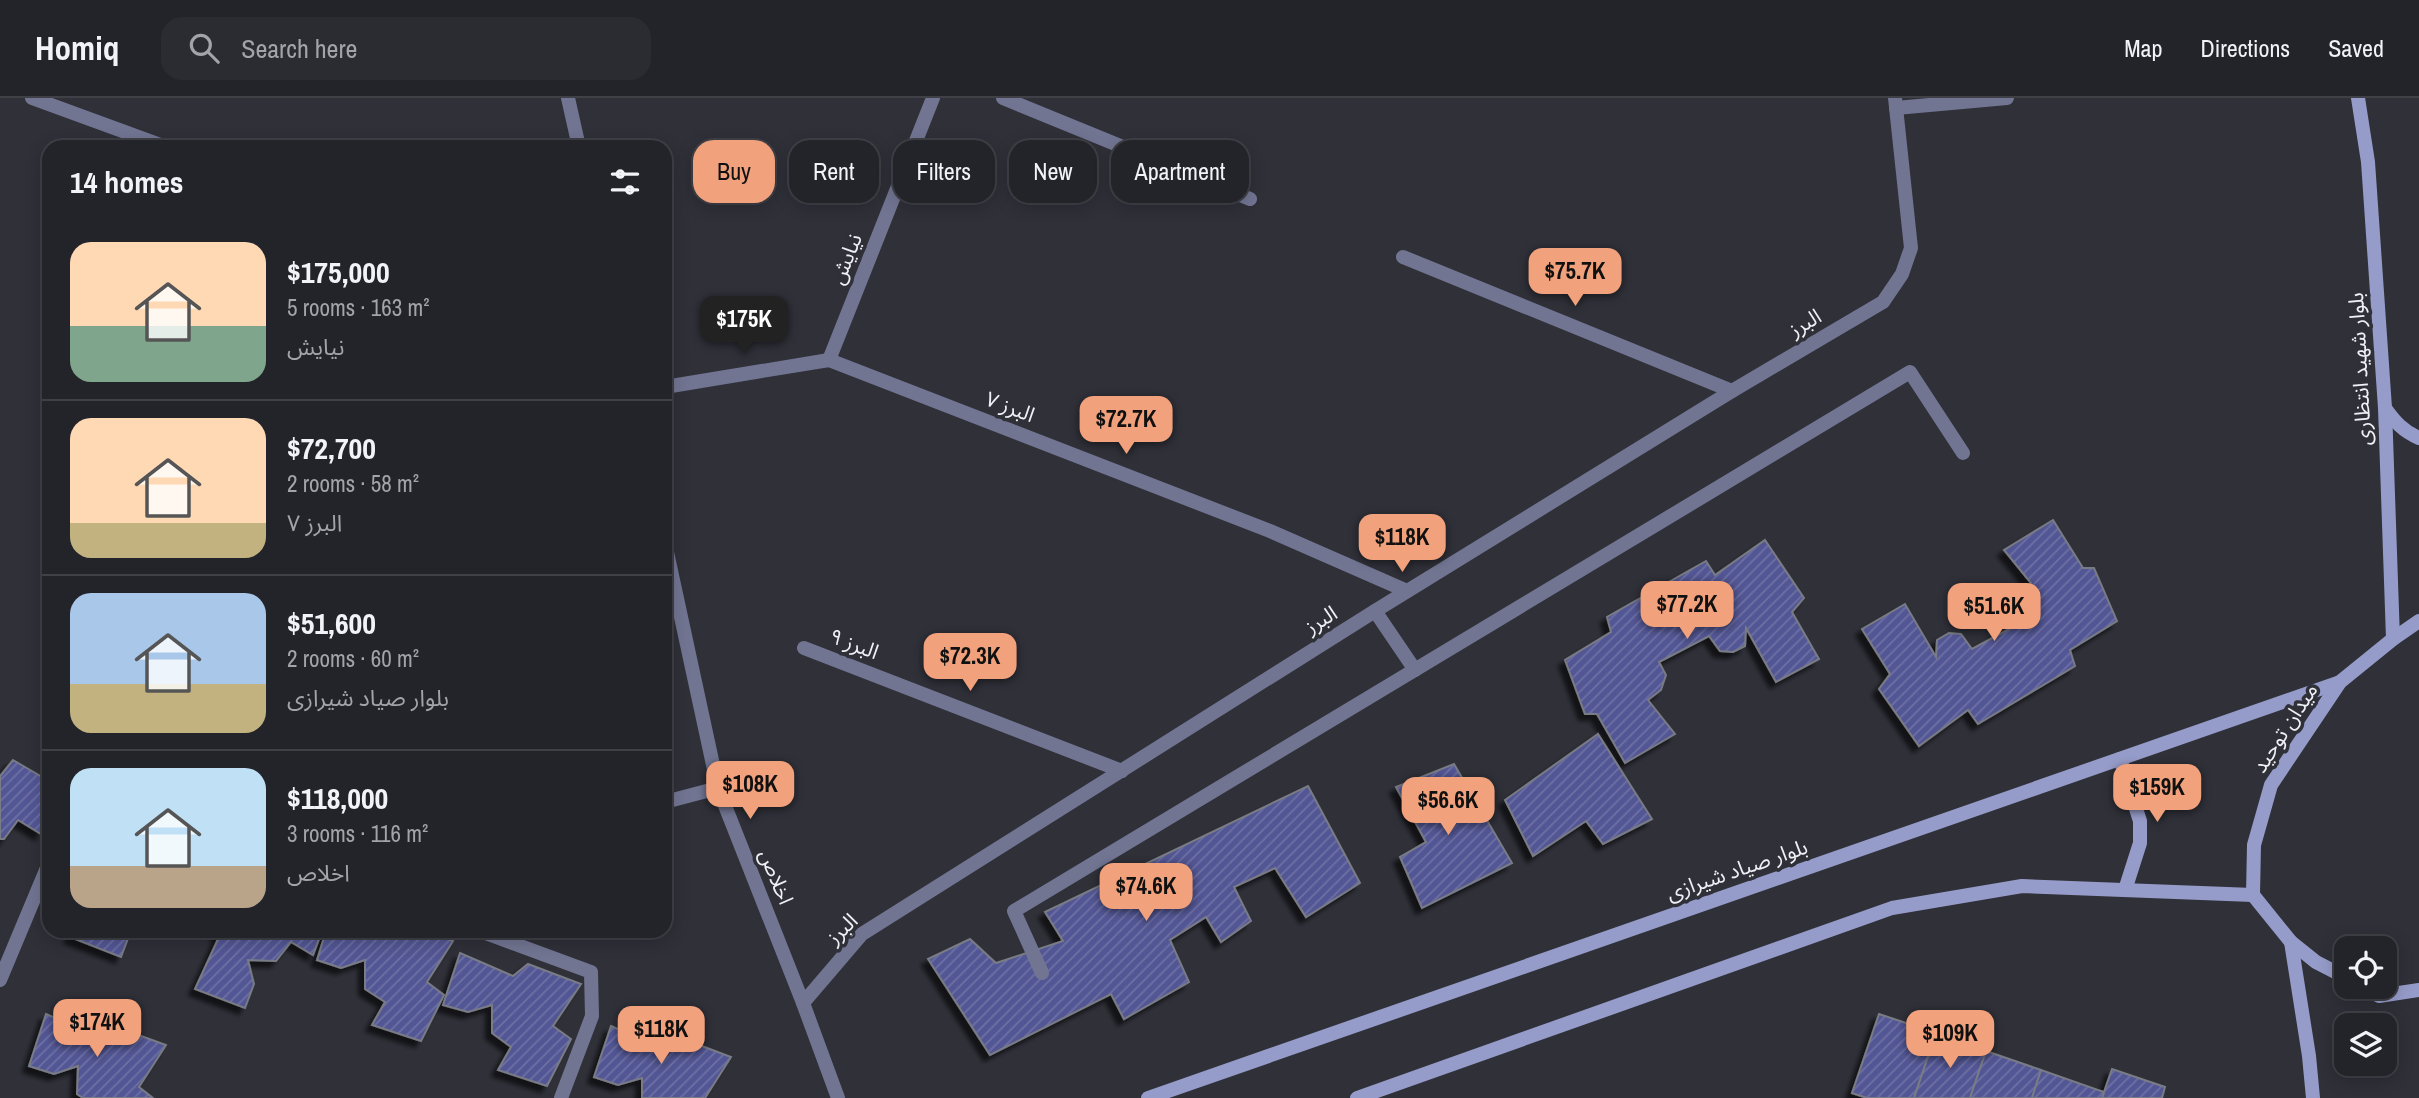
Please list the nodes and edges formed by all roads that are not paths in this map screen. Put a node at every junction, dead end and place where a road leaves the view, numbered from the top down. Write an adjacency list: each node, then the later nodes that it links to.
1 (32, 98): 8 (street)
2 (568, 98): 9 (street)
3 (933, 98): 12 (street, نیایش)
4 (1003, 98): 10 (street)
5 (2007, 98): 7 (street)
6 (2358, 98): 15 (main road, بلوار شهید انتظاری)
7 (1896, 103): 14 (street, البرز)
8 (147, 140)
9 (577, 140)
10 (1250, 199)
11 (1404, 257): 14 (street)
12 (829, 360): 13 (street); 19 (street, البرز ۷)
13 (672, 386)
14 (1732, 391): 19 (street, البرز)
15 (2385, 408): 16 (main road); 22 (main road, بلوار شهید انتظاری)
16 (2419, 438)
17 (1963, 453): 24 (street)
18 (672, 575): 28 (street, اخلاص)
19 (1407, 591): 20 (street, البرز)
20 (1375, 611): 24 (street); 27 (street, البرز)
21 (2419, 621): 22 (main road, میدان توحید)
22 (2393, 639): 25 (main road, میدان توحید)
23 (804, 648): 27 (street, البرز ۹)
24 (1415, 670): 36 (street)
25 (2340, 682): 26 (main road, بلوار صیاد شیرازی); 32 (main road, میدان توحید)
26 (2120, 759): 31 (main road); 43 (main road, بلوار صیاد شیرازی)
27 (1122, 771): 40 (street, البرز)
28 (718, 788): 29 (street); 40 (street, اخلاص)
29 (672, 800)
30 (42, 880): 37 (street)
31 (2125, 890): 32 (main road); 44 (main road)
32 (2253, 895): 34 (main road)
33 (499, 938): 41 (street)
34 (2291, 942): 35 (main road); 45 (main road)
35 (2334, 971)
36 (1042, 974)
37 (0, 980)
38 (2419, 990): 39 (main road)
39 (2397, 993)
40 (803, 1003): 42 (street, اخلاص)
41 (561, 1098)
42 (838, 1098)
43 (1148, 1098)
44 (1357, 1098)
45 (2312, 1098)

